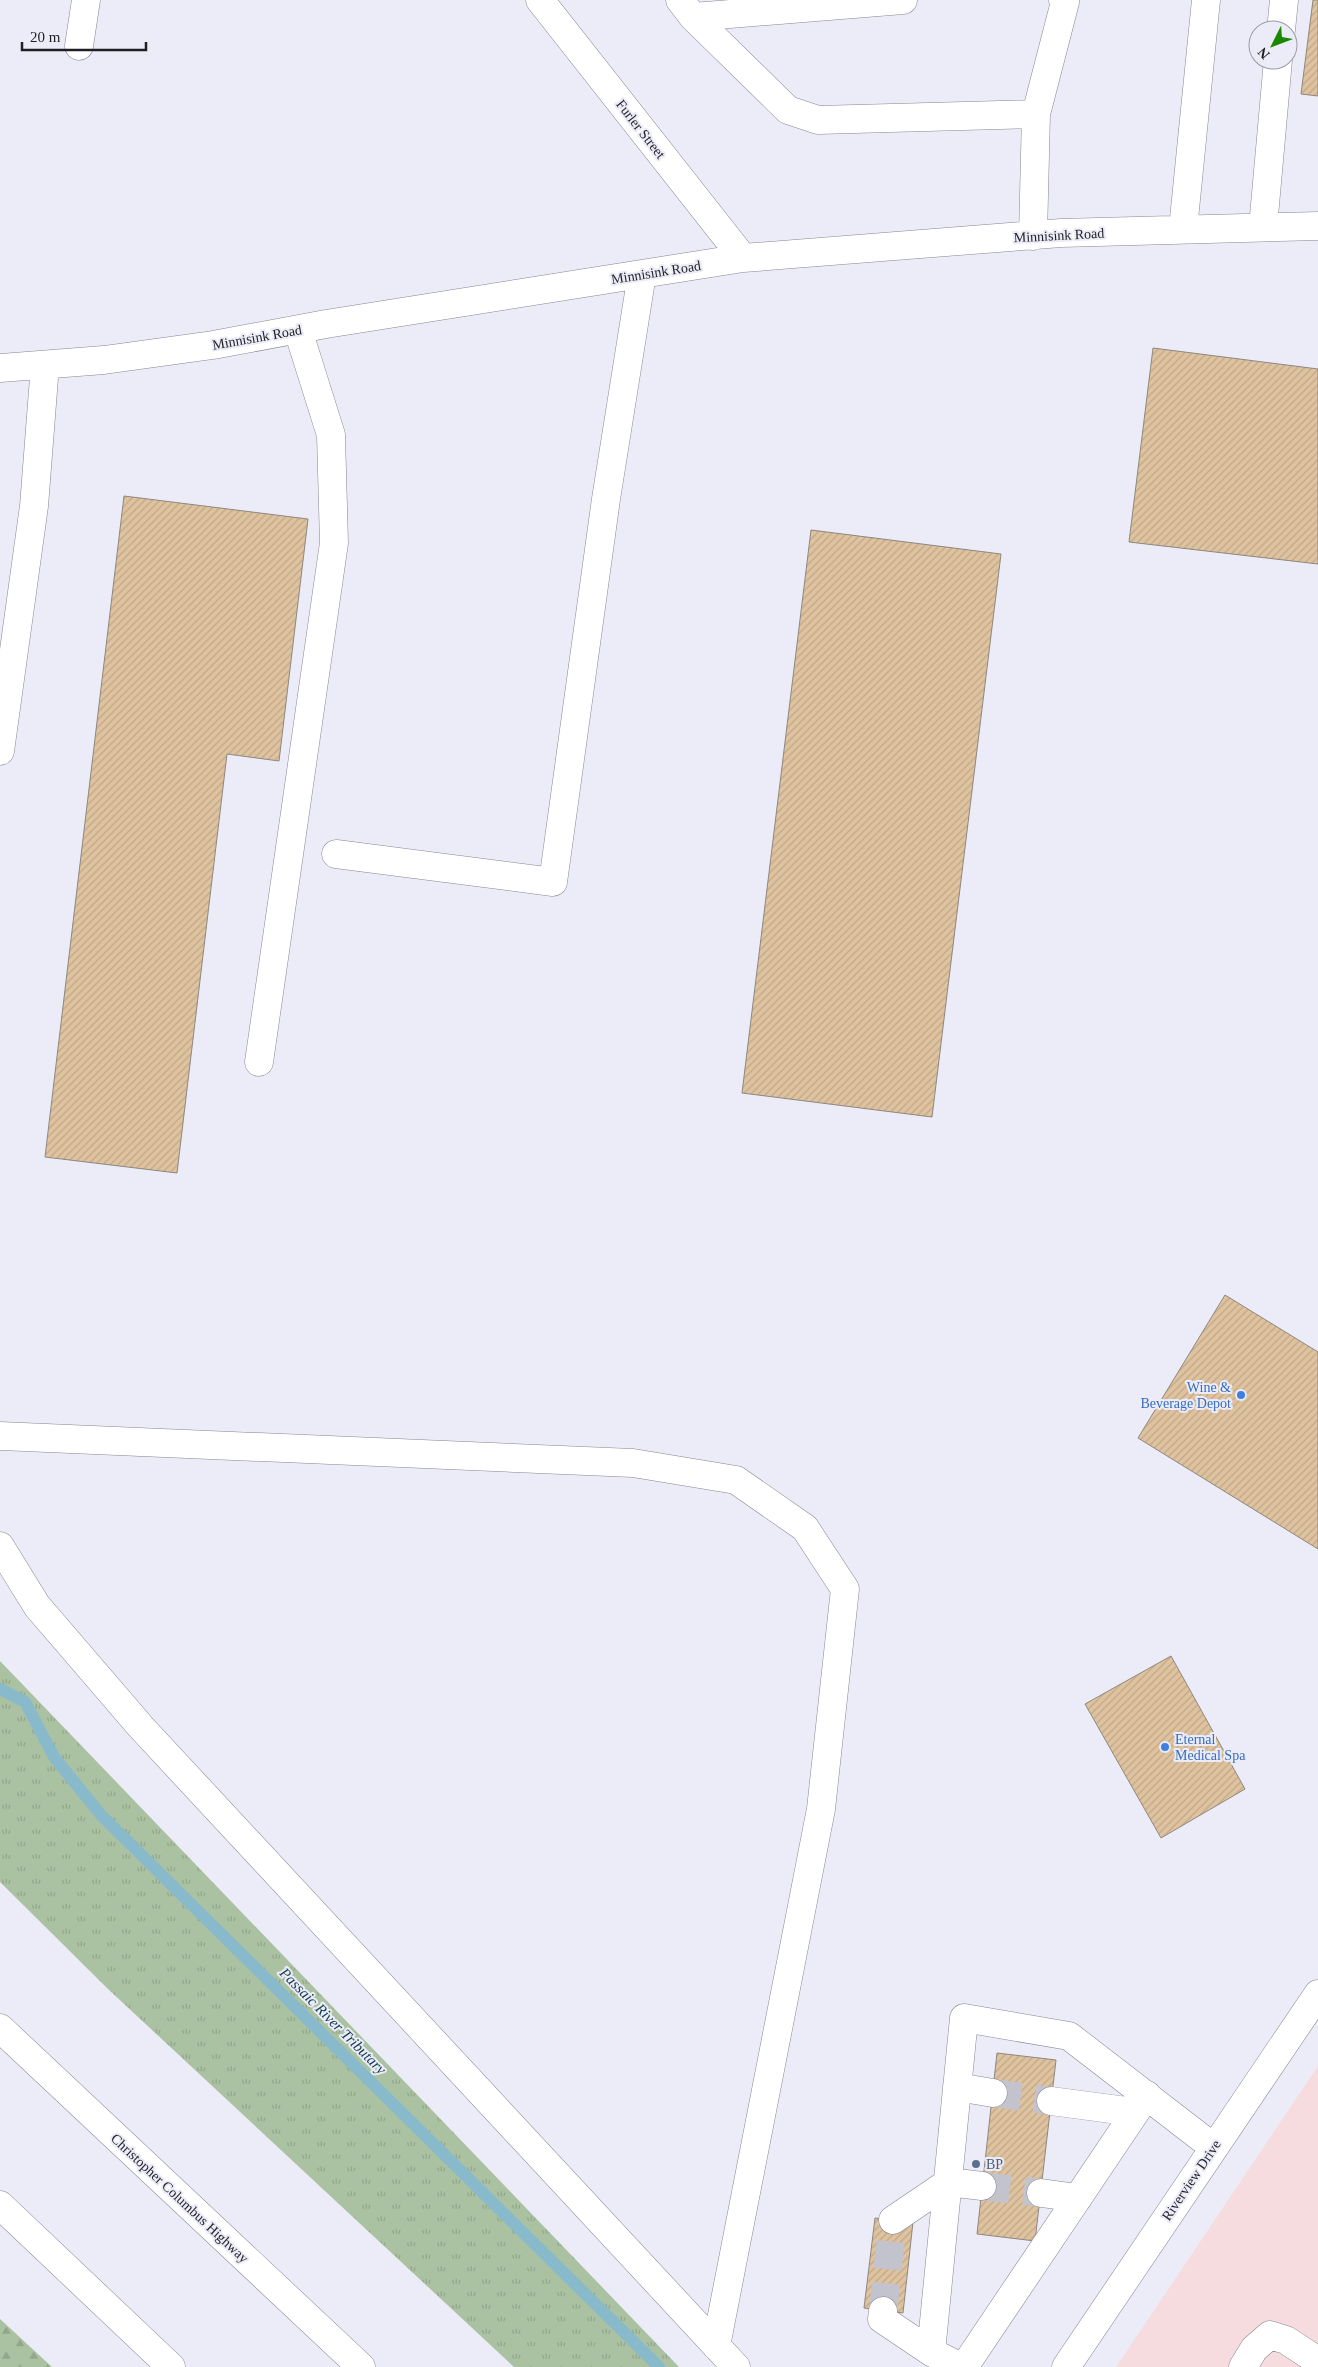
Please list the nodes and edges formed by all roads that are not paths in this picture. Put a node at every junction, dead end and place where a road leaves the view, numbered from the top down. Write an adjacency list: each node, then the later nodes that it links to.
1 (86, 0): 9 (main road)
2 (541, 0): 16 (main road, Furler Street)
3 (904, 0): 7 (main road)
4 (1063, 0): 11 (main road)
5 (1206, 0): 14 (main road)
6 (1284, 0): 8 (main road)
7 (686, 8): 11 (main road)
8 (1282, 20)
9 (79, 46)
10 (1277, 70): 13 (main road)
11 (1036, 114): 15 (main road)
12 (1318, 226): 13 (main road, Minnisink Road)
13 (1263, 227): 14 (main road, Minnisink Road)
14 (1183, 229): 15 (main road, Minnisink Road)
15 (1034, 236): 16 (main road, Minnisink Road)
16 (743, 258): 17 (main road, Minnisink Road)
17 (642, 274): 18 (main road, Minnisink Road); 22 (main road)
18 (298, 330): 19 (main road, Minnisink Road); 23 (main road)
19 (45, 365): 20 (main road, Minnisink Road); 21 (main road)
20 (0, 368)
21 (0, 751)
22 (336, 854)
23 (258, 1062)
24 (0, 1436): 40 (main road)
25 (0, 1546): 40 (main road)
26 (1318, 1994): 32 (main road, Riverview Drive)
27 (0, 2028): 44 (main road, Christopher Columbus Highway)
28 (957, 2088): 29 (main road); 31 (main road); 33 (main road)
29 (992, 2093)
30 (1051, 2101): 31 (main road)
31 (1141, 2104): 32 (main road); 36 (main road)
32 (1213, 2147): 47 (main road, Riverview Drive)
33 (948, 2182): 34 (main road); 38 (main road); 41 (main road)
34 (982, 2186)
35 (1041, 2193): 36 (main road)
36 (1078, 2198): 46 (main road)
37 (0, 2205): 43 (main road)
38 (893, 2220)
39 (883, 2311): 41 (main road)
40 (716, 2346): 45 (main road)
41 (931, 2352): 46 (main road)
42 (1318, 2362): 48 (main road)
43 (171, 2367)
44 (361, 2367)
45 (736, 2367)
46 (962, 2367)
47 (1066, 2367)
48 (1243, 2367)

